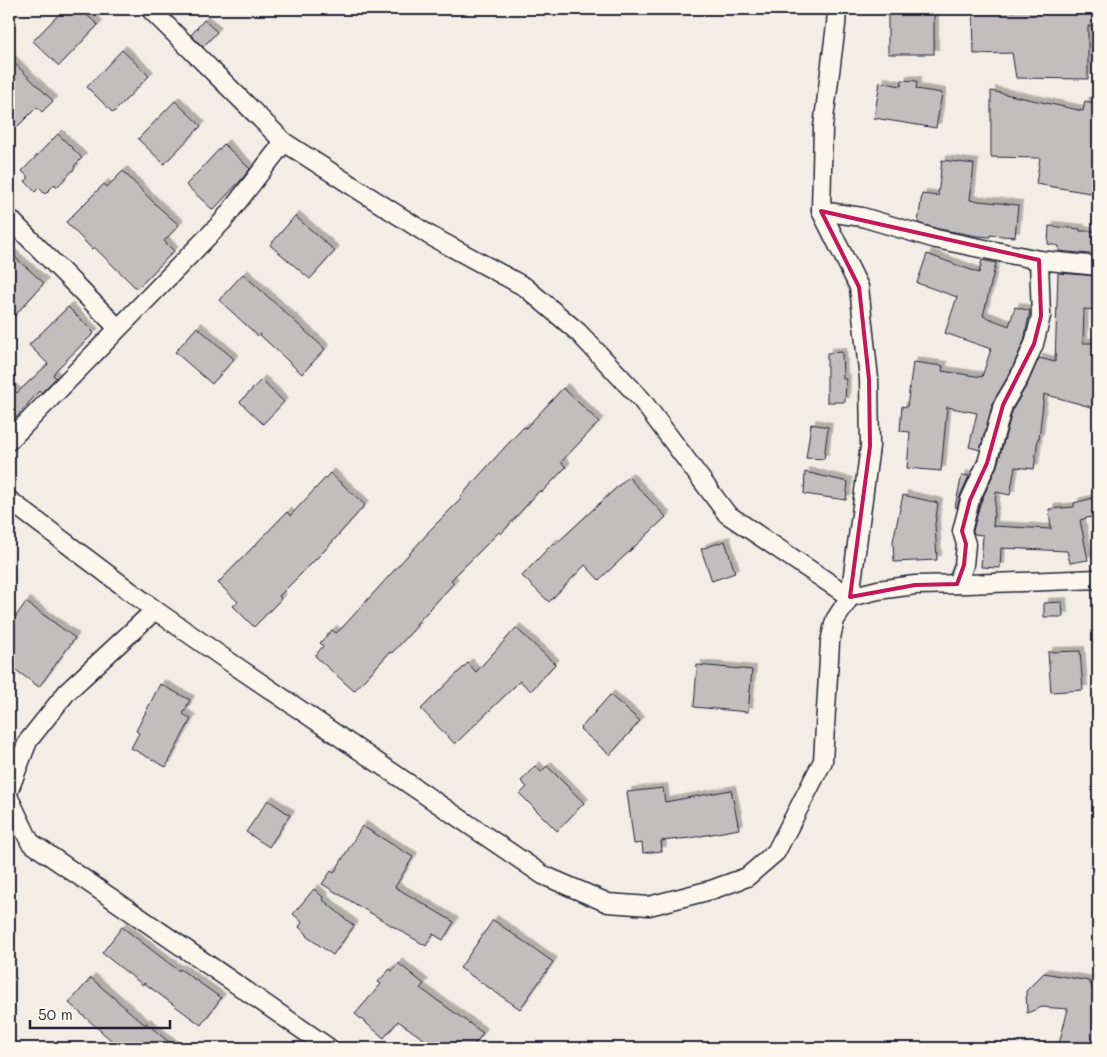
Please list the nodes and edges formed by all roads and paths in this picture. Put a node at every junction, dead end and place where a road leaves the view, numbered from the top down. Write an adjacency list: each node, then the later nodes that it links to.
1 (150, 9): 3 (street)
2 (837, 9): 4 (street)
3 (284, 142): 8 (street); 13 (street)
4 (821, 211): 6 (street); 13 (street)
5 (9, 218): 8 (street)
6 (1039, 260): 7 (street); 12 (street)
7 (1098, 266)
8 (118, 328): 9 (street)
9 (9, 441)
10 (9, 500): 14 (street)
11 (1098, 579): 12 (street)
12 (957, 584): 13 (street)
13 (850, 597): 14 (street)
14 (156, 610): 15 (street)
15 (9, 790)
16 (9, 798): 17 (street)
17 (329, 1048)

